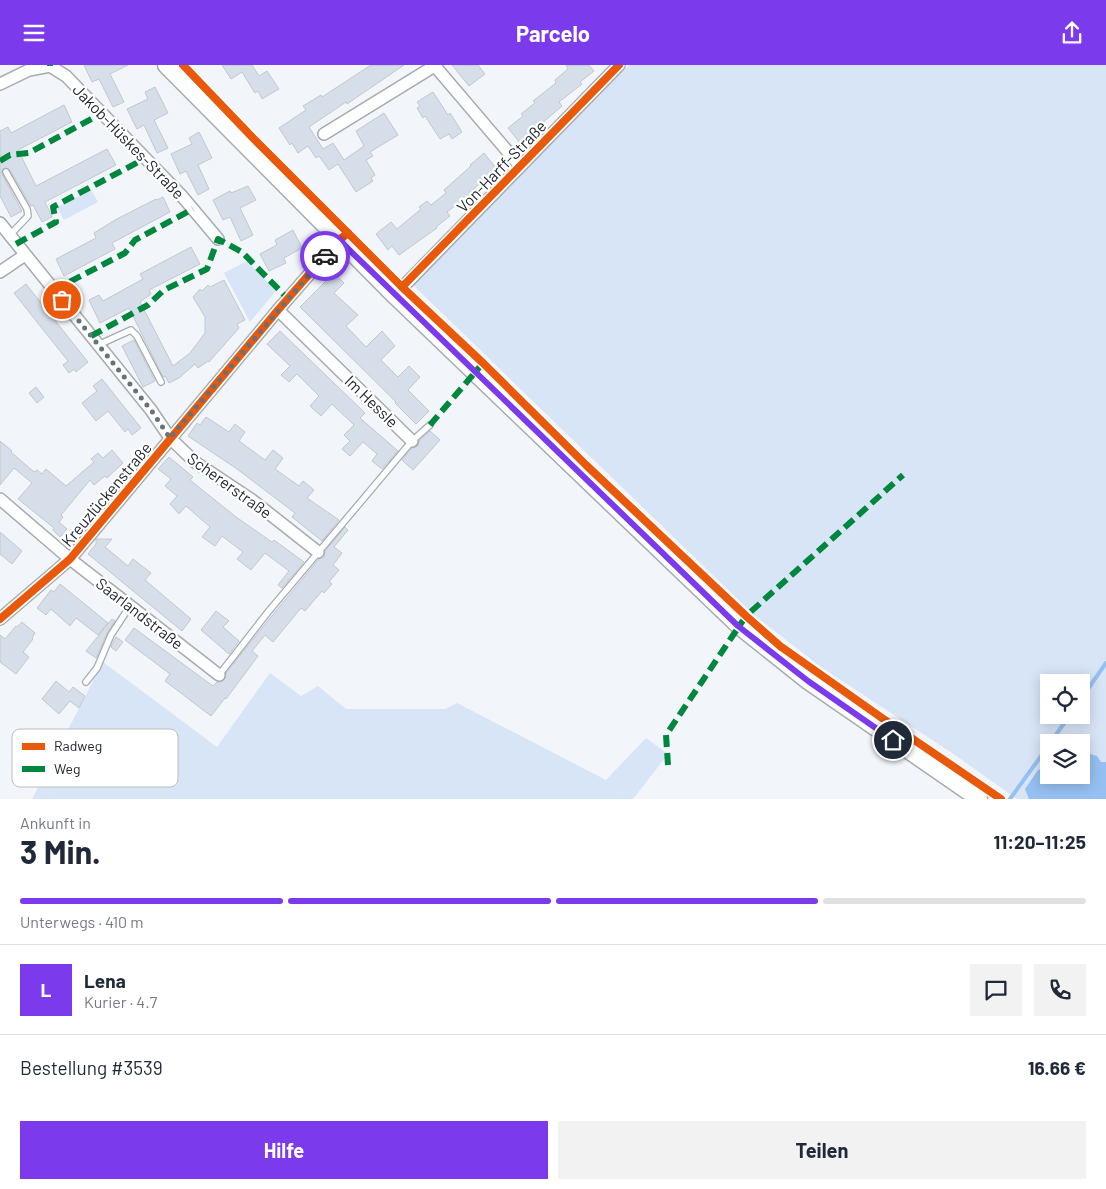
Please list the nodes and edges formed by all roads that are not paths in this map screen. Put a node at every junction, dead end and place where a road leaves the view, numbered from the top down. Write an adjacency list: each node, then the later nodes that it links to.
1 (166, 65): 11 (street)
2 (435, 65): 5 (street); 6 (street)
3 (619, 65): 6 (street, Von-Harff-Straße)
4 (0, 84): 10 (street, Jakob-Hüskes-Straße)
5 (324, 134)
6 (520, 166): 14 (street, Von-Harff-Straße)
7 (6, 172): 9 (lane)
8 (0, 223): 9 (street, Schererstraße)
9 (10, 235): 12 (street, Schererstraße)
10 (218, 239)
11 (339, 240): 14 (street); 15 (street, Kreuzlückenstraße)
12 (25, 255): 13 (street); 16 (street, Schererstraße)
13 (0, 272)
14 (394, 295): 28 (street)
15 (278, 310): 19 (street, Kreuzlückenstraße); 20 (street, Im Hessle)
16 (98, 345): 17 (lane); 19 (street, Schererstraße)
17 (161, 382)
18 (430, 425): 20 (lane)
19 (170, 438): 22 (street, Schererstraße); 23 (street, Kreuzlückenstraße)
20 (412, 441): 22 (lane, Im Hessle)
21 (0, 499): 23 (street, Saarlandstraße)
22 (318, 552): 26 (lane, Saarlandstraße)
23 (70, 559): 24 (street, Saarlandstraße); 25 (street, Kreuzlückenstraße)
24 (130, 606): 26 (street, Saarlandstraße); 27 (lane)
25 (0, 619)
26 (219, 675)
27 (86, 682)
28 (979, 799)

